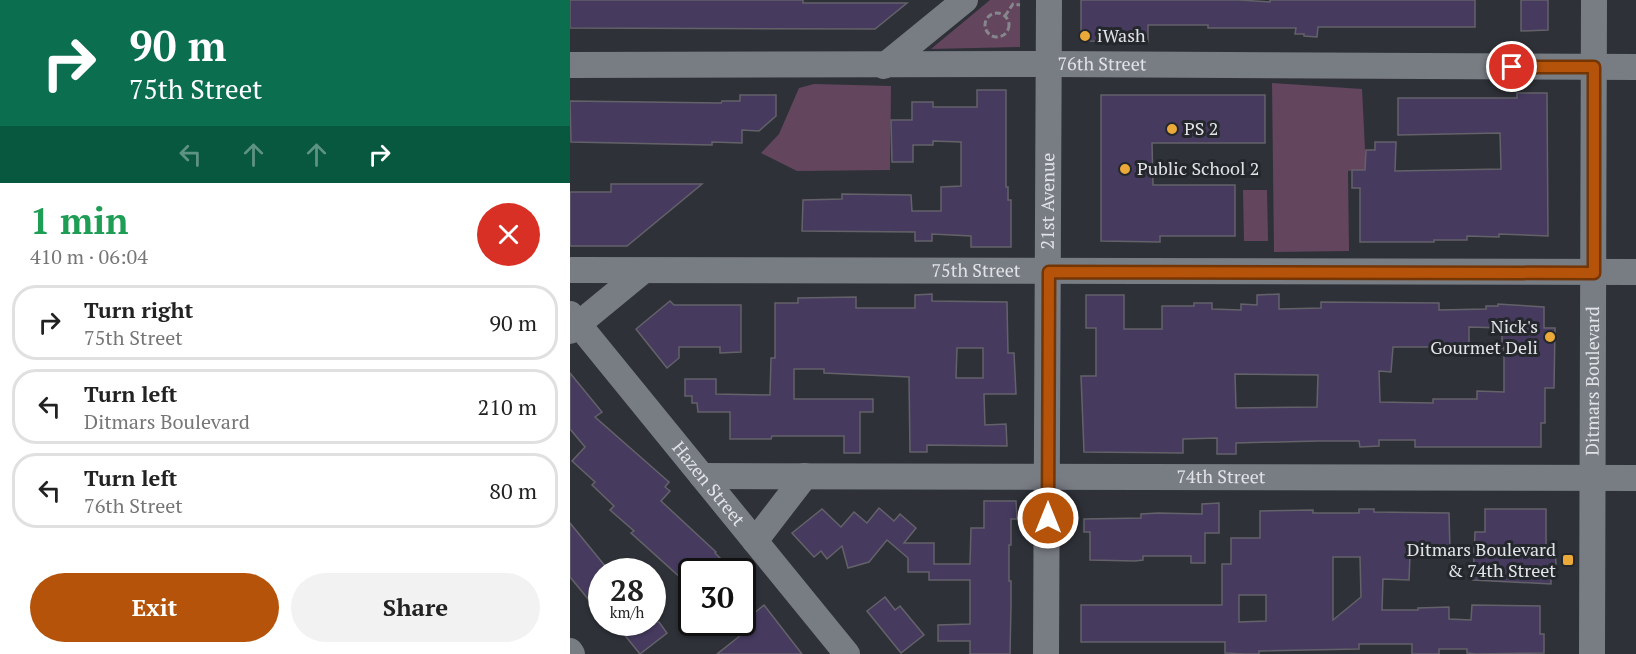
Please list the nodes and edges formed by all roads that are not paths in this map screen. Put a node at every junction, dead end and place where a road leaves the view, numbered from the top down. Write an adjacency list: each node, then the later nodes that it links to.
1 (964, 0): 6 (street)
2 (1049, 0): 4 (street, 21st Avenue)
3 (1594, 0): 7 (street, Ditmars Boulevard)
4 (1049, 64): 6 (street, 76th Street); 7 (street, 76th Street); 11 (street, 21st Avenue)
5 (570, 65): 6 (street, 76th Street)
6 (884, 66)
7 (1594, 67): 8 (street, 76th Street); 13 (street, Ditmars Boulevard)
8 (1636, 67)
9 (570, 270): 10 (street, 75th Street)
10 (643, 271): 11 (street, 75th Street); 14 (street)
11 (1049, 272): 13 (street, 75th Street); 17 (street, 21st Avenue)
12 (1636, 272): 13 (street, 75th Street)
13 (1594, 273): 18 (street, Ditmars Boulevard)
14 (573, 323): 15 (street, Hazen Street)
15 (702, 476): 16 (street, 74th Street); 20 (street, Hazen Street)
16 (805, 476): 17 (street, 74th Street); 20 (street)
17 (1048, 477): 18 (street, 74th Street); 22 (street, 21st Avenue)
18 (1593, 478): 19 (street, 74th Street); 23 (street, Ditmars Boulevard)
19 (1636, 478)
20 (755, 541): 21 (street, Hazen Street)
21 (847, 654)
22 (1046, 654)
23 (1592, 654)

